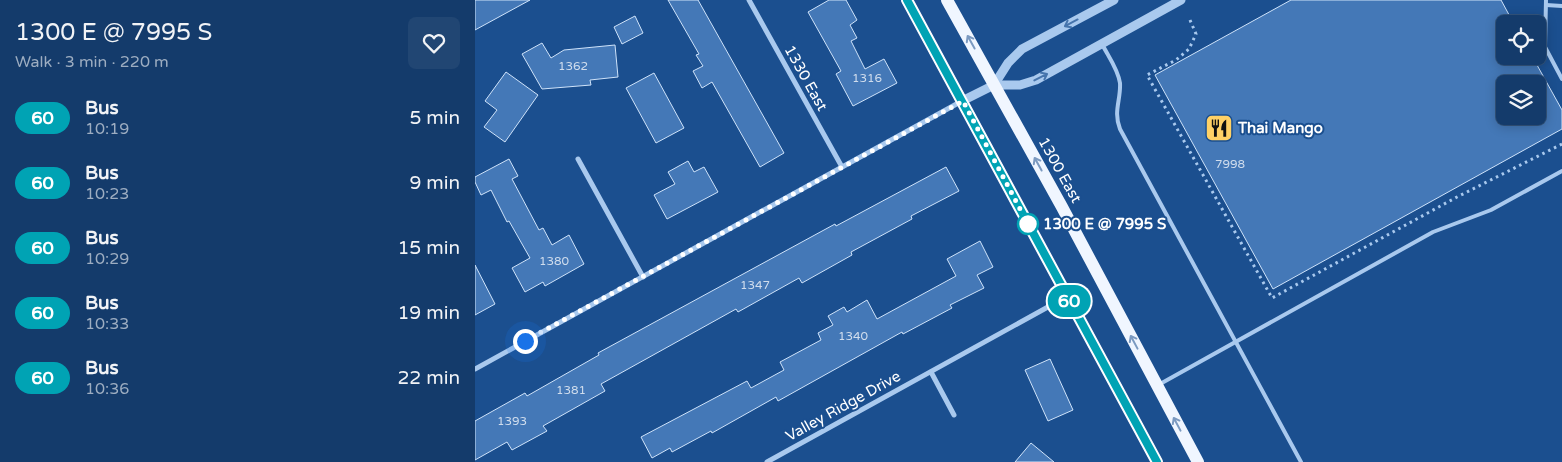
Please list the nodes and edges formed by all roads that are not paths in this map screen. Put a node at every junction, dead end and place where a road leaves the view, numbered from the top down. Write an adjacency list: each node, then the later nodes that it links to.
1 (749, 0): 14 (street, 1330 East)
2 (907, 0): 12 (main road)
3 (947, 0): 11 (main road, 1300 East, one-way to 3)
4 (1113, 0): 11 (street, one-way to 11)
5 (1181, 0): 9 (street)
6 (1546, 0): 7 (lane)
7 (1546, 5): 8 (lane); 10 (lane)
8 (1562, 6)
9 (1102, 44): 11 (street, one-way to 9); 18 (lane)
10 (1562, 79)
11 (994, 85): 12 (street); 21 (main road, 1300 East, one-way to 11)
12 (963, 101): 14 (street); 17 (main road)
13 (578, 159): 16 (street)
14 (842, 167): 16 (street)
15 (1562, 171): 18 (lane)
16 (643, 277): 19 (street)
17 (1067, 297): 20 (street, Valley Ridge Drive); 24 (main road)
18 (1235, 341): 21 (lane); 26 (lane)
19 (475, 369)
20 (931, 372): 22 (street); 23 (street, Valley Ridge Drive)
21 (1157, 385): 25 (main road, 1300 East, one-way to 21)
22 (955, 415)
23 (767, 462)
24 (1157, 462)
25 (1198, 462)
26 (1301, 462)

